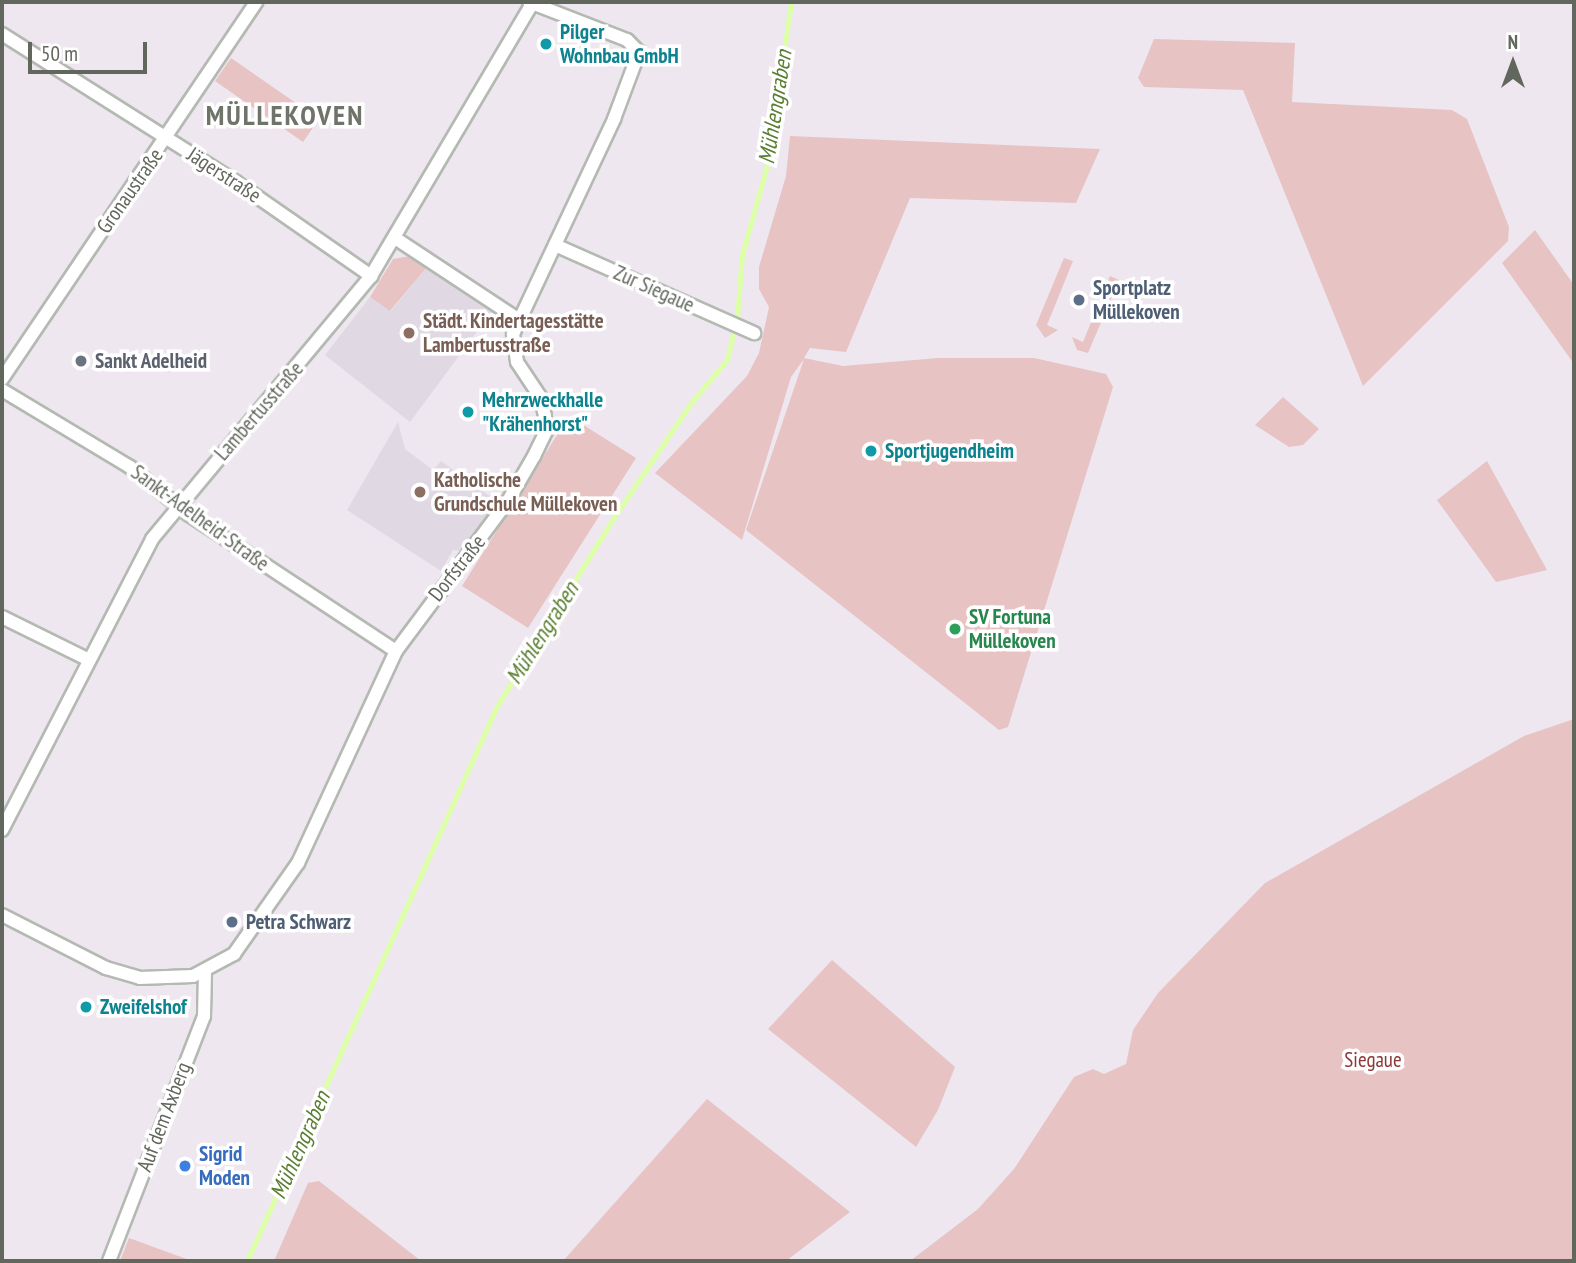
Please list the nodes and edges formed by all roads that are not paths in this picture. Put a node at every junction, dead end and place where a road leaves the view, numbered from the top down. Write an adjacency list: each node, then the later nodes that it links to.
1 (256, 2): 4 (street, Gronaustraße)
2 (531, 2): 5 (street, Lambertusstraße); 6 (street, Dorfstraße)
3 (2, 34): 4 (street, Jägerstraße)
4 (167, 139): 7 (street, Jägerstraße); 10 (street, Gronaustraße)
5 (395, 238): 7 (street, Lambertusstraße); 8 (street)
6 (555, 245): 8 (street, Dorfstraße); 9 (street, Zur Siegaue)
7 (371, 276): 12 (street, Lambertusstraße)
8 (518, 319): 14 (street, Dorfstraße)
9 (754, 333)
10 (2, 379)
11 (2, 390): 12 (street, Sankt-Adelheid-Straße)
12 (180, 506): 14 (street, Sankt-Adelheid-Straße); 15 (street, Lambertusstraße)
13 (2, 617): 15 (street)
14 (396, 651): 18 (street, Dorfstraße)
15 (89, 660): 16 (street, Lambertusstraße)
16 (2, 830)
17 (2, 915): 18 (street, Dorfstraße)
18 (205, 971): 19 (street, Auf dem Axberg)
19 (108, 1261)

